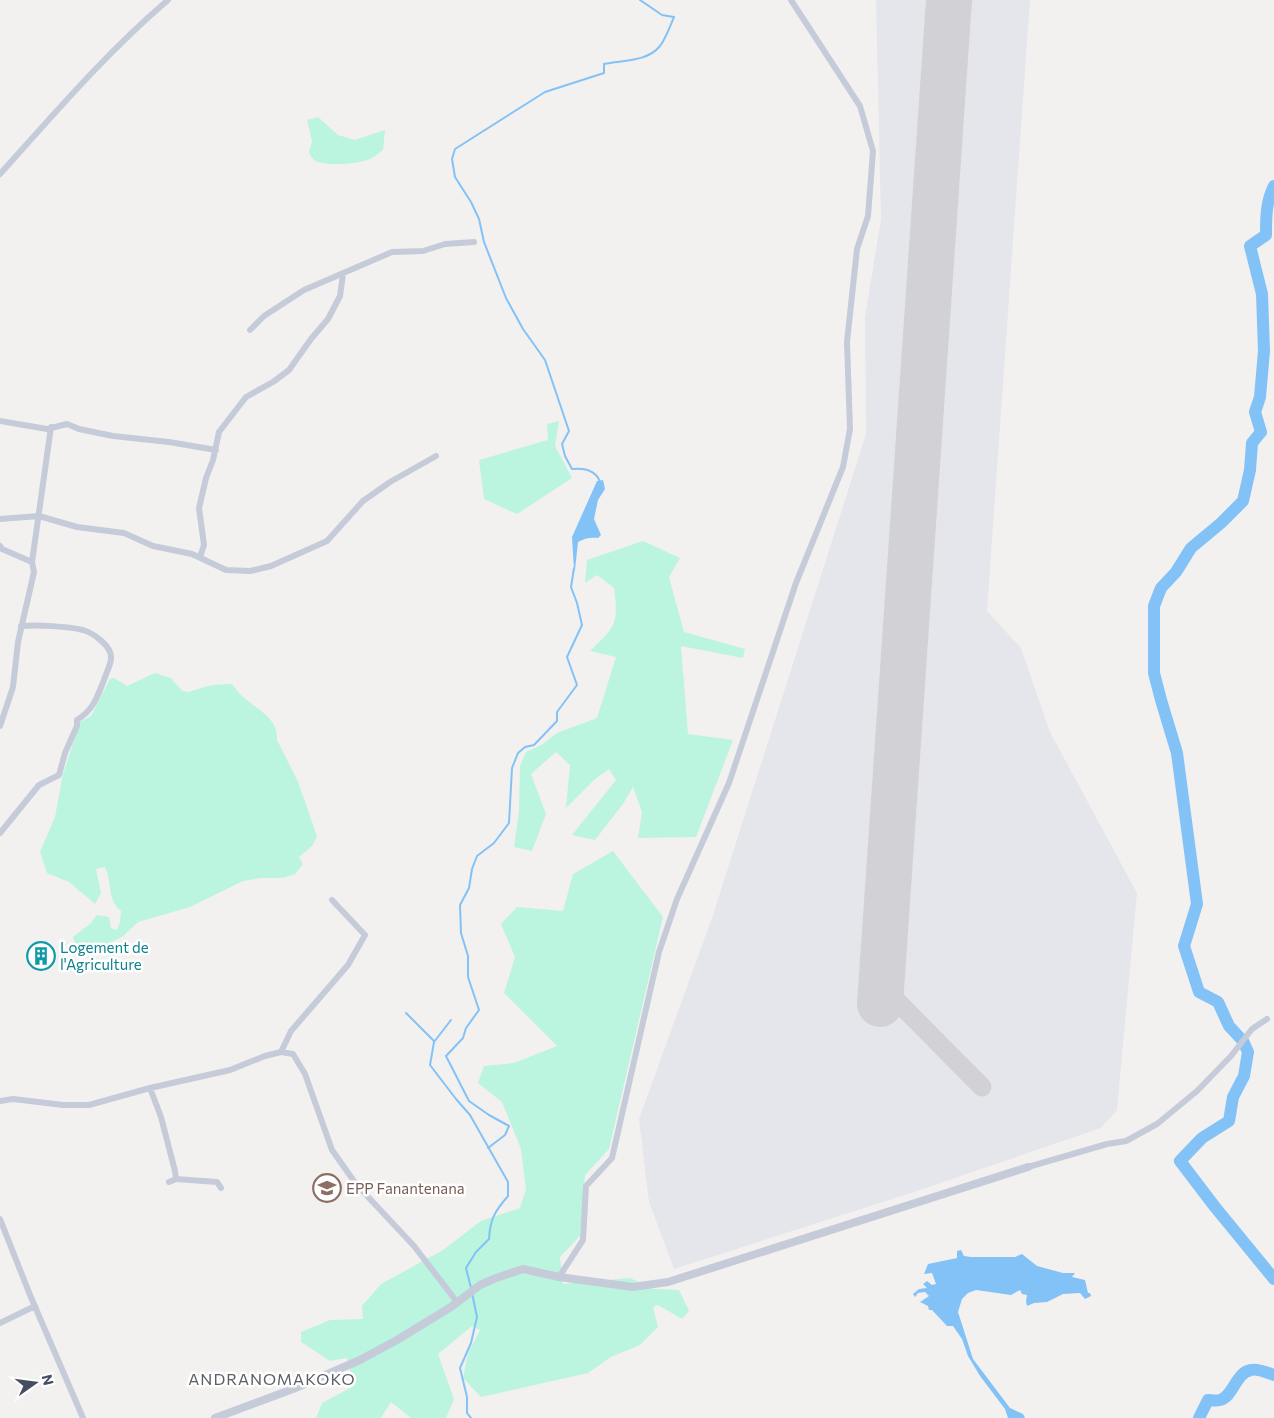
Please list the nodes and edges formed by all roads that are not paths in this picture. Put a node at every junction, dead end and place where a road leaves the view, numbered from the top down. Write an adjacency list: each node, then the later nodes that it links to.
1 (168, 0): 3 (street)
2 (791, 0): 28 (street)
3 (0, 174)
4 (474, 242): 5 (street)
5 (343, 274): 6 (street); 9 (street)
6 (250, 330)
7 (0, 421): 8 (street)
8 (51, 428): 9 (street); 11 (street)
9 (216, 450): 14 (street)
10 (436, 456): 14 (street)
11 (40, 516): 12 (street); 14 (street); 15 (street)
12 (0, 519)
13 (0, 546): 15 (street)
14 (200, 557)
15 (32, 562): 16 (street)
16 (22, 626): 17 (street); 19 (street)
17 (2, 711): 18 (street)
18 (0, 726)
19 (0, 831)
20 (332, 900): 22 (street)
21 (1268, 1018): 25 (street)
22 (281, 1052): 23 (street); 29 (street)
23 (150, 1088): 24 (street); 26 (street)
24 (0, 1101)
25 (1028, 1167): 28 (street)
26 (221, 1188)
27 (0, 1219): 30 (street)
28 (559, 1277): 29 (street)
29 (460, 1300): 33 (street)
30 (35, 1306): 31 (street); 32 (street)
31 (0, 1323)
32 (83, 1418)
33 (215, 1418)

